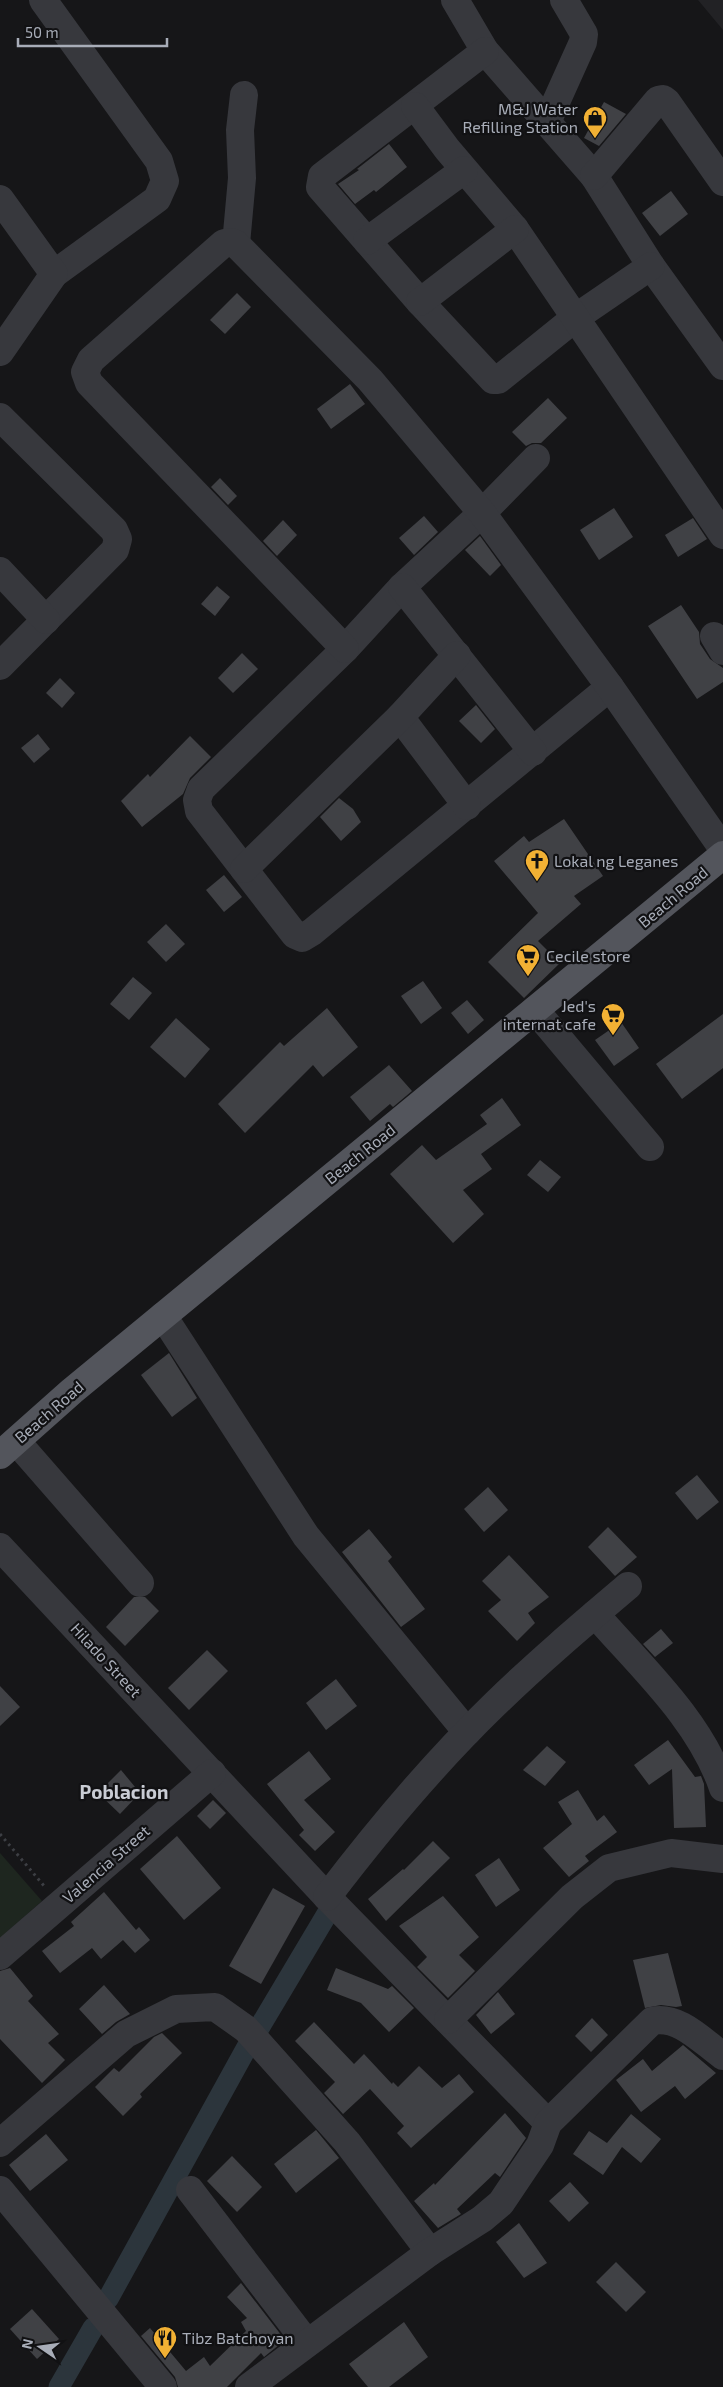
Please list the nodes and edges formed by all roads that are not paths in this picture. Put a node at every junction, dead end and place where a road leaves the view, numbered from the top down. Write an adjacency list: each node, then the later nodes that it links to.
1 (43, 0): 16 (street)
2 (455, 0): 4 (street)
3 (564, 0): 7 (street)
4 (485, 51): 6 (street); 7 (street)
5 (244, 95): 14 (street)
6 (415, 106): 8 (street); 13 (street)
7 (547, 122): 9 (street)
8 (464, 170): 12 (street); 13 (street)
9 (594, 176): 10 (street); 15 (street)
10 (723, 182)
11 (0, 199): 16 (street)
12 (515, 229): 17 (street); 18 (street)
13 (367, 241): 17 (street)
14 (236, 244): 23 (street); 28 (street)
15 (652, 266): 18 (street); 20 (street)
16 (54, 274): 19 (street)
17 (420, 302): 18 (street)
18 (575, 318): 24 (street)
19 (0, 352)
20 (723, 366)
21 (0, 416): 27 (street)
22 (536, 458): 23 (street)
23 (482, 513): 26 (street); 31 (street)
24 (723, 534)
25 (0, 571): 27 (street)
26 (402, 587): 28 (street); 29 (street)
27 (46, 620): 30 (street)
28 (345, 649): 37 (street)
29 (457, 655): 32 (street); 33 (street)
30 (0, 666)
31 (610, 686): 33 (street); 35 (street)
32 (400, 717): 34 (street); 37 (street)
33 (533, 752): 34 (street)
34 (467, 806): 37 (street)
35 (723, 849)
36 (723, 856): 38 (main road, Beach Road)
37 (244, 869)
38 (535, 1010): 39 (street); 40 (main road, Beach Road)
39 (650, 1147)
40 (164, 1316): 41 (main road, Beach Road); 46 (street)
41 (8, 1448): 43 (street)
42 (0, 1547): 47 (street, Hilado Street)
43 (140, 1584)
44 (628, 1586): 45 (street)
45 (595, 1614): 46 (street); 48 (street)
46 (467, 1732): 50 (street)
47 (212, 1773): 50 (street, Hilado Street); 51 (street, Valencia Street)
48 (723, 1788)
49 (722, 1854): 52 (street)
50 (326, 1897): 52 (street, Hilado Street)
51 (0, 1956)
52 (448, 2020): 54 (street, Hilado Street)
53 (723, 2056): 54 (street)
54 (548, 2123): 58 (street)
55 (0, 2143): 58 (street)
56 (0, 2190): 60 (street)
57 (190, 2190): 59 (street)
58 (430, 2252): 59 (street)
59 (307, 2343): 61 (street)
60 (163, 2387)
61 (249, 2387)

